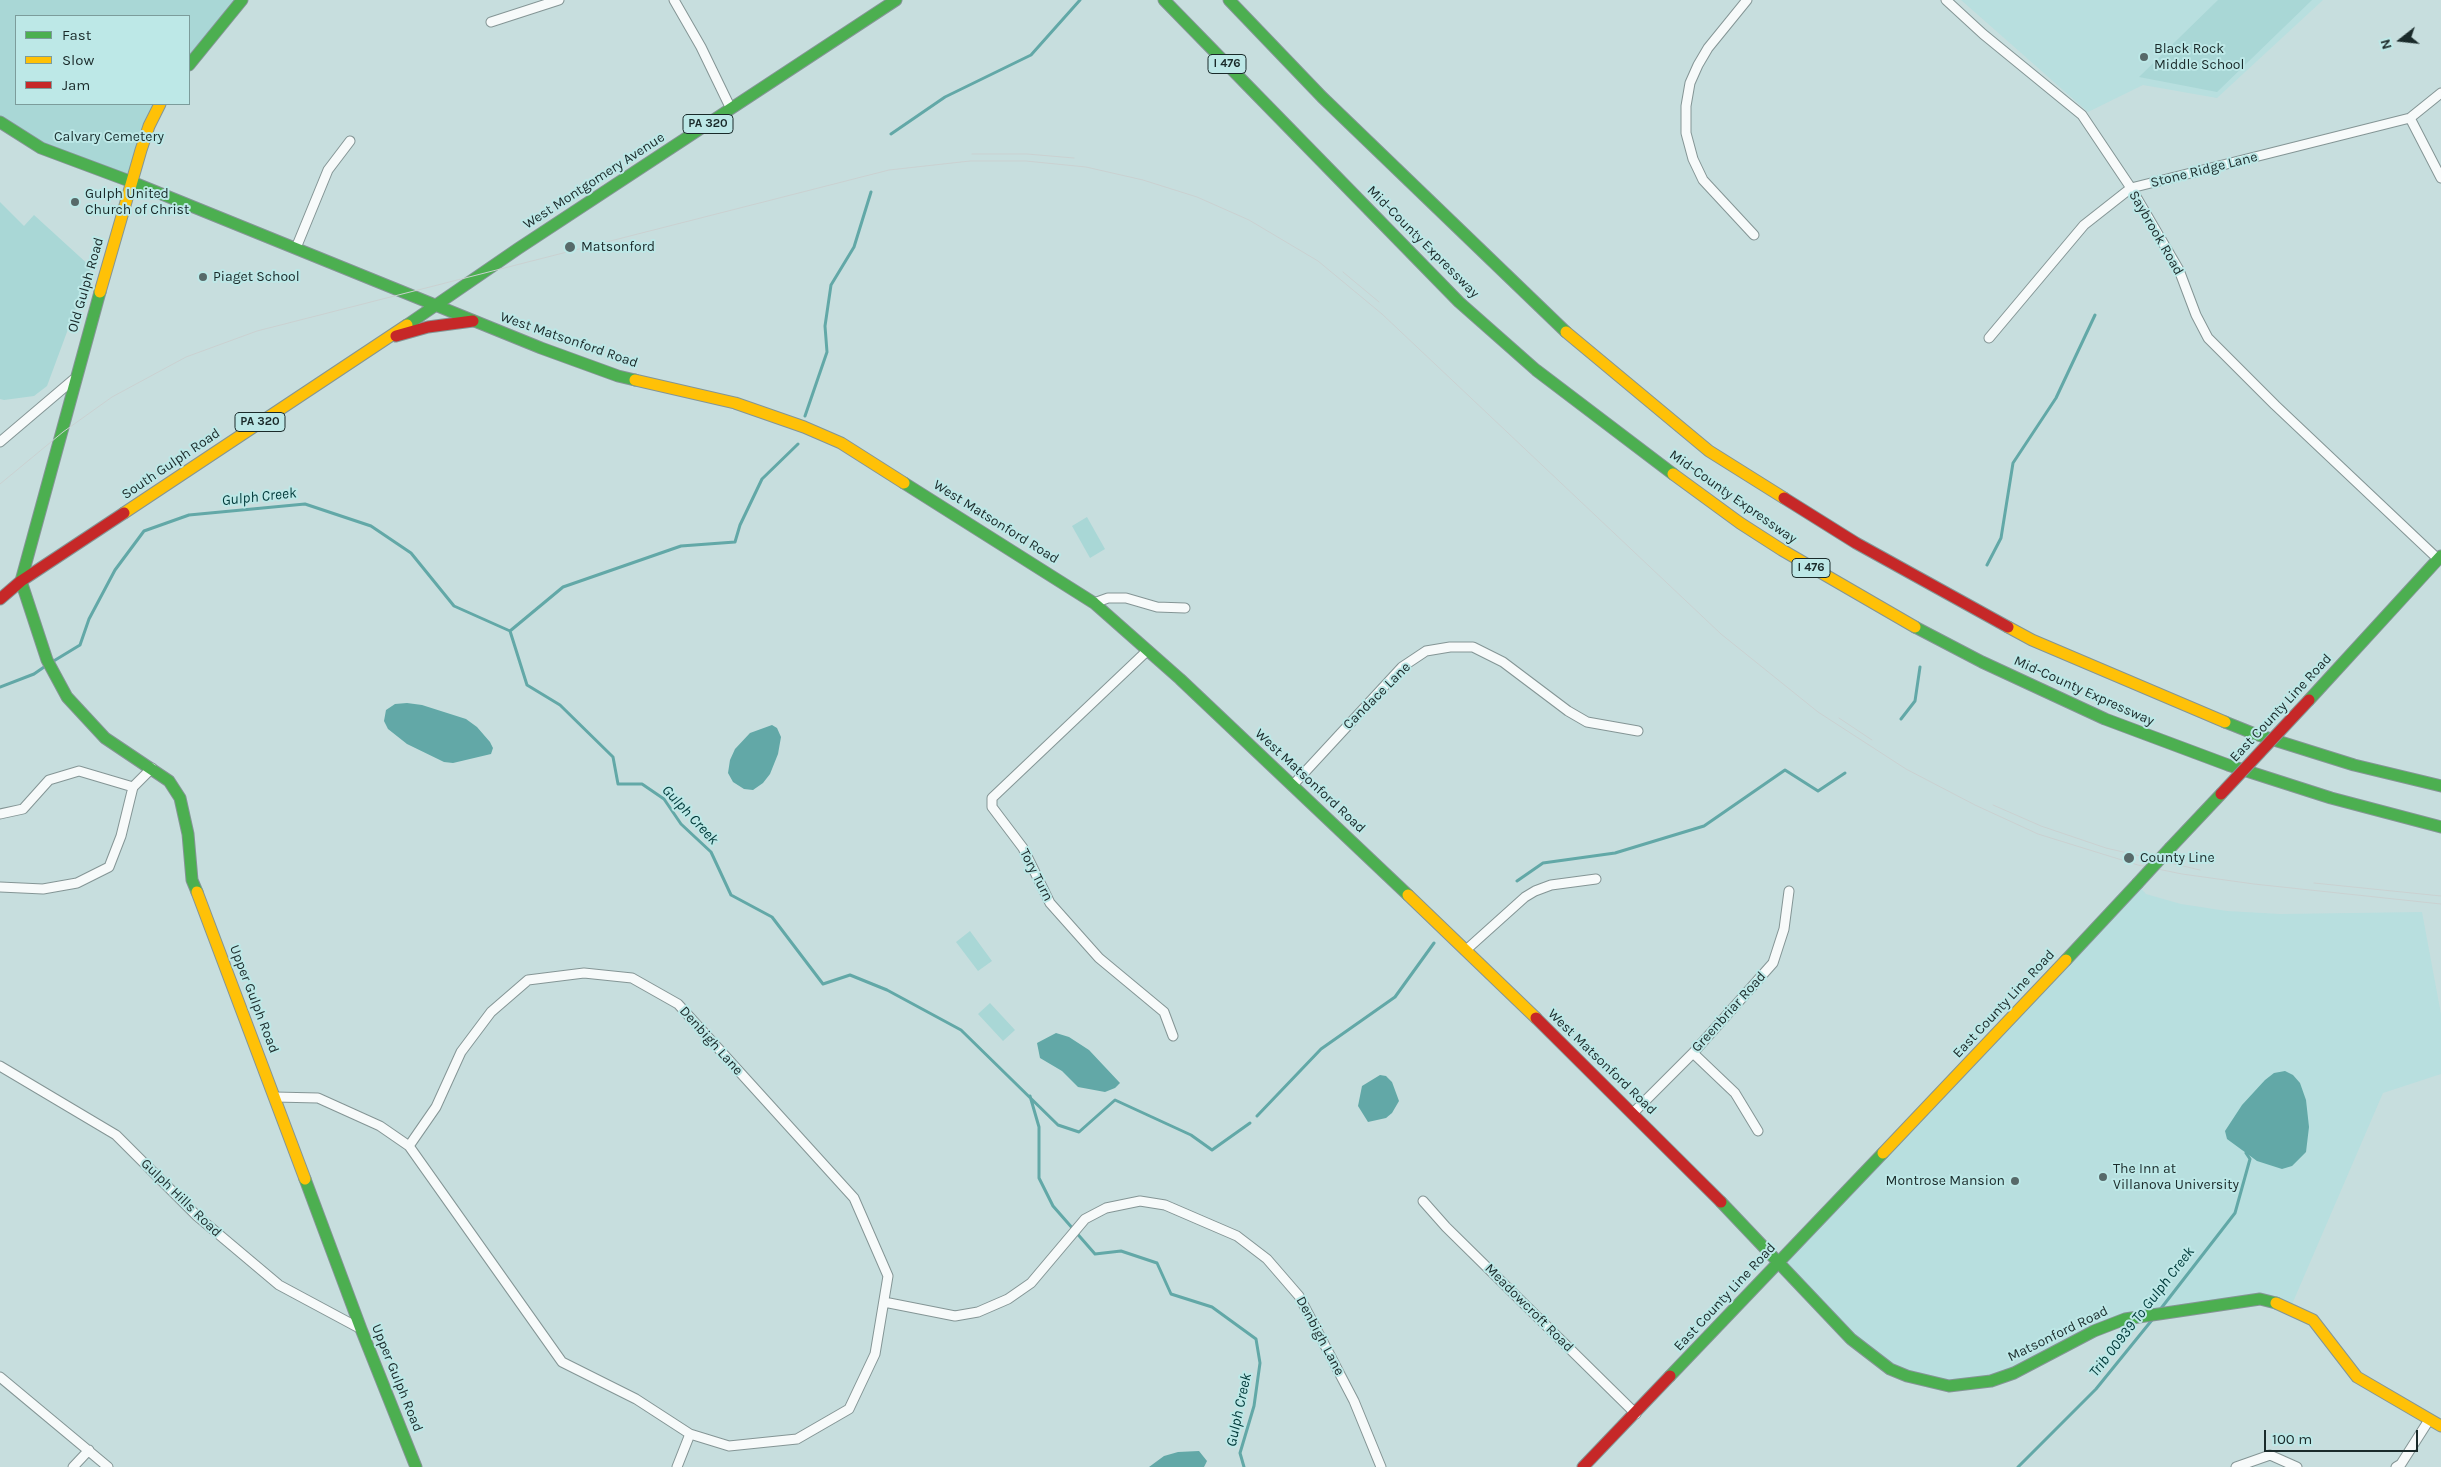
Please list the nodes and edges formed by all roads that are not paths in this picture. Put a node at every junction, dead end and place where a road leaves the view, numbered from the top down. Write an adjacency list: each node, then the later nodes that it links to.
1 (242, 0): 10 (main road)
2 (560, 0): 9 (street)
3 (674, 0): 13 (street)
4 (896, 0): 13 (main road, West Montgomery Avenue / PA 320)
5 (1164, 0): 40 (main road, Mid-County Expressway / I 476)
6 (1229, 0): 37 (main road, Mid-County Expressway)
7 (1747, 0): 20 (street)
8 (1946, 0): 19 (street, Saybrook Road)
9 (491, 22)
10 (190, 64)
11 (2441, 92): 14 (street, Stone Ridge Lane)
12 (160, 105): 18 (main road, Old Gulph Road)
13 (731, 109): 22 (main road, West Montgomery Avenue / PA 320)
14 (2410, 118): 17 (street); 19 (street, Stone Ridge Lane)
15 (0, 122): 18 (main road, West Matsonford Road)
16 (350, 141): 21 (street)
17 (2441, 178)
18 (132, 182): 21 (main road, West Matsonford Road); 26 (main road, Old Gulph Road)
19 (2131, 188): 24 (street, Stone Ridge Lane); 28 (street, Saybrook Road)
20 (1754, 235)
21 (296, 248): 22 (main road, West Matsonford Road)
22 (435, 306): 23 (main road, West Matsonford Road); 25 (main road, South Gulph Road / PA 320)
23 (473, 321): 25 (main road); 31 (main road, West Matsonford Road)
24 (1989, 338)
25 (384, 340): 29 (main road, South Gulph Road / PA 320)
26 (74, 380): 27 (street); 29 (main road, Old Gulph Road)
27 (0, 442)
28 (2440, 557): 53 (main road, East County Line Road, bridge)
29 (21, 581): 30 (main road, South Gulph Road / PA 320); 35 (main road, Upper Gulph Road)
30 (0, 599)
31 (1094, 603): 32 (street); 33 (main road, West Matsonford Road)
32 (1186, 608)
33 (1148, 650): 36 (main road, West Matsonford Road); 45 (street, Tory Turn)
34 (1638, 731): 36 (street, Candace Lane)
35 (152, 768): 38 (street); 48 (main road, Upper Gulph Road)
36 (1292, 786): 44 (main road, West Matsonford Road)
37 (2441, 786)
38 (133, 787): 39 (street); 42 (street)
39 (0, 814)
40 (2441, 827)
41 (1596, 879): 44 (street)
42 (0, 887)
43 (1789, 891): 46 (street, Greenbriar Road)
44 (1466, 950): 49 (main road, West Matsonford Road)
45 (1173, 1036)
46 (1693, 1053): 49 (street, Greenbriar Road); 50 (street)
47 (0, 1066): 55 (street, Gulph Hills Road)
48 (275, 1097): 51 (street, Denbigh Lane); 55 (main road, Upper Gulph Road)
49 (1633, 1113): 53 (main road, West Matsonford Road)
50 (1758, 1130)
51 (409, 1146): 54 (street, Denbigh Lane); 60 (street, Denbigh Lane)
52 (1423, 1201): 57 (street, Meadowcroft Road)
53 (1779, 1261): 57 (main road, East County Line Road); 58 (main road, Matsonford Road)
54 (884, 1302): 60 (street, Denbigh Lane); 66 (street, Denbigh Lane)
55 (361, 1329): 64 (main road, Upper Gulph Road)
56 (0, 1377): 61 (street)
57 (1636, 1414): 67 (main road, East County Line Road)
58 (2429, 1420): 59 (main road, Matsonford Road); 70 (street)
59 (2441, 1426)
60 (690, 1434): 65 (street)
61 (89, 1450): 62 (street); 63 (street)
62 (73, 1467)
63 (108, 1467)
64 (416, 1467)
65 (677, 1467)
66 (1381, 1467)
67 (1583, 1467)
68 (2236, 1467): 69 (street)
69 (2297, 1467)
70 (2396, 1467)

